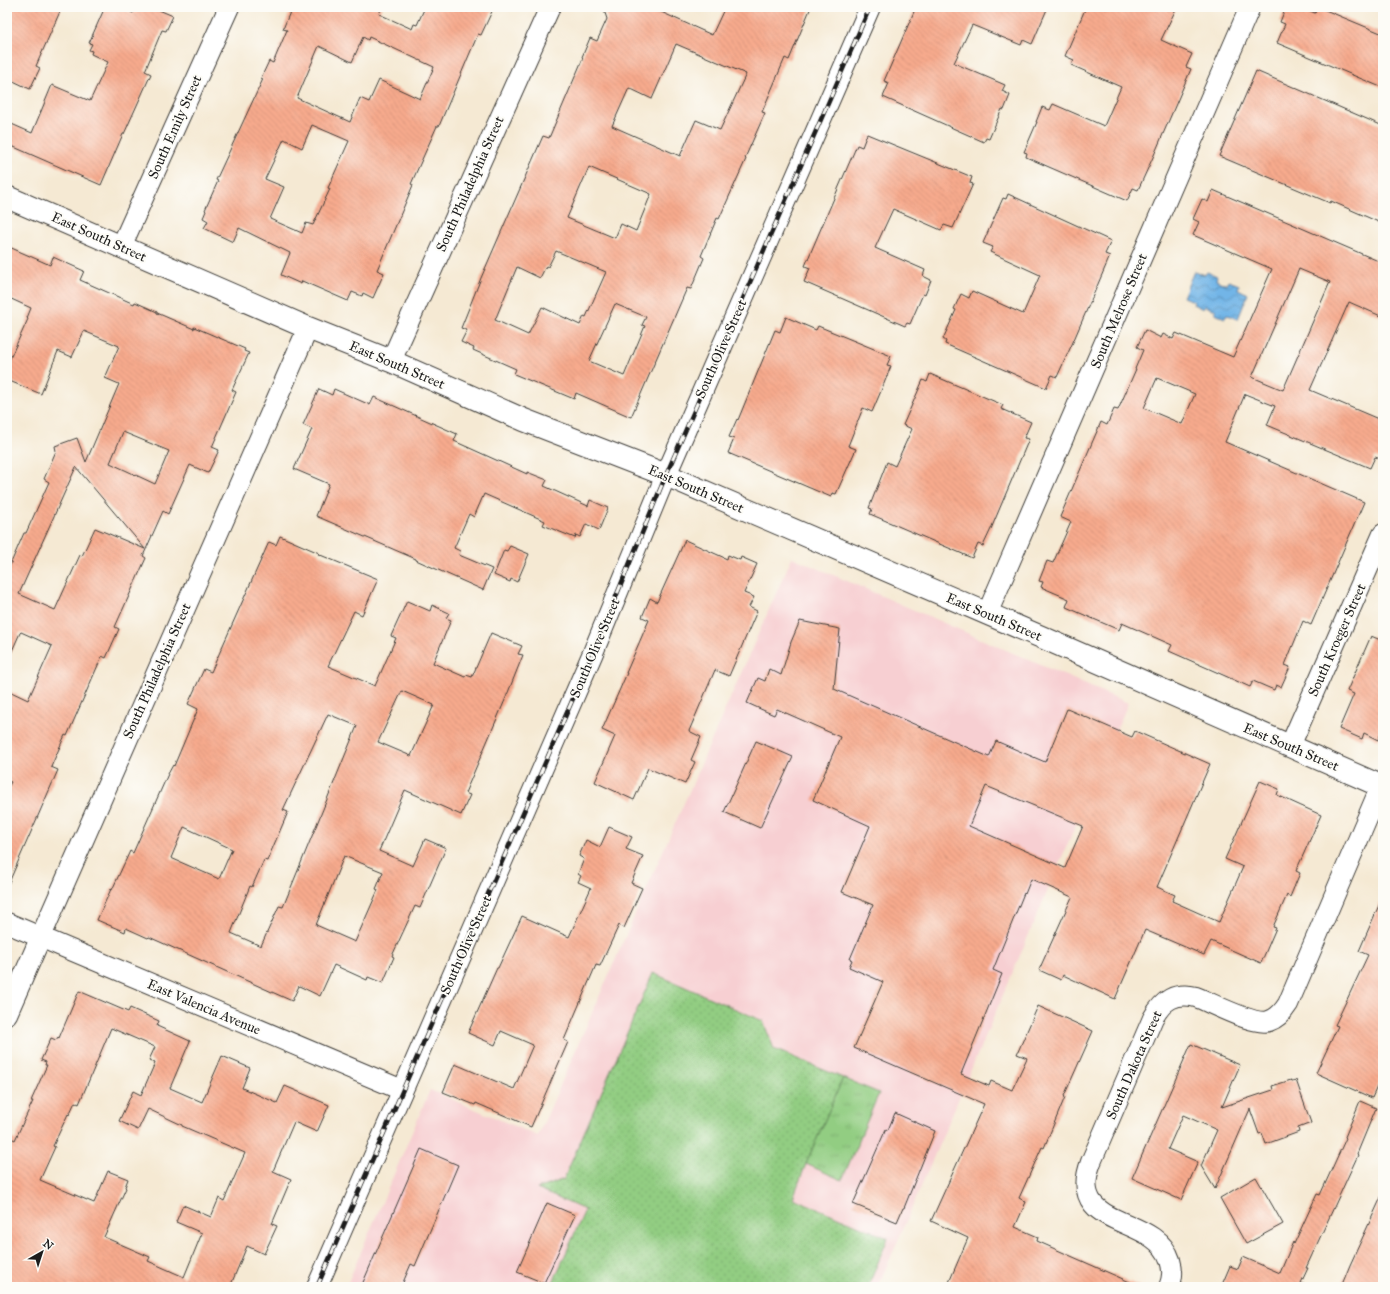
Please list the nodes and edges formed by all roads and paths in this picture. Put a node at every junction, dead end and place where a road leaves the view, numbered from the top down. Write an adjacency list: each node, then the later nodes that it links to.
1 (229, 7): 6 (street, South Emily Street)
2 (550, 7): 8 (street, South Philadelphia Street)
3 (870, 7): 9 (street, South Olive Street)
4 (1250, 7): 11 (street, South Melrose Street)
5 (7, 197): 6 (street, East South Street)
6 (121, 247): 7 (street, East South Street)
7 (308, 328): 8 (street, East South Street); 15 (street, South Philadelphia Street)
8 (391, 361): 9 (street, East South Street)
9 (666, 475): 11 (street, East South Street); 17 (street, South Olive Street)
10 (1383, 534): 12 (street, South Kroeger Street)
11 (987, 614): 12 (street, East South Street)
12 (1290, 746): 13 (street, East South Street)
13 (1382, 786): 19 (street, South Dakota Street)
14 (7, 923): 15 (street, East Valencia Avenue)
15 (40, 938): 16 (street, South Philadelphia Street); 17 (street, East Valencia Avenue)
16 (7, 1014)
17 (402, 1090): 18 (street, South Olive Street)
18 (317, 1287)
19 (1169, 1287)

